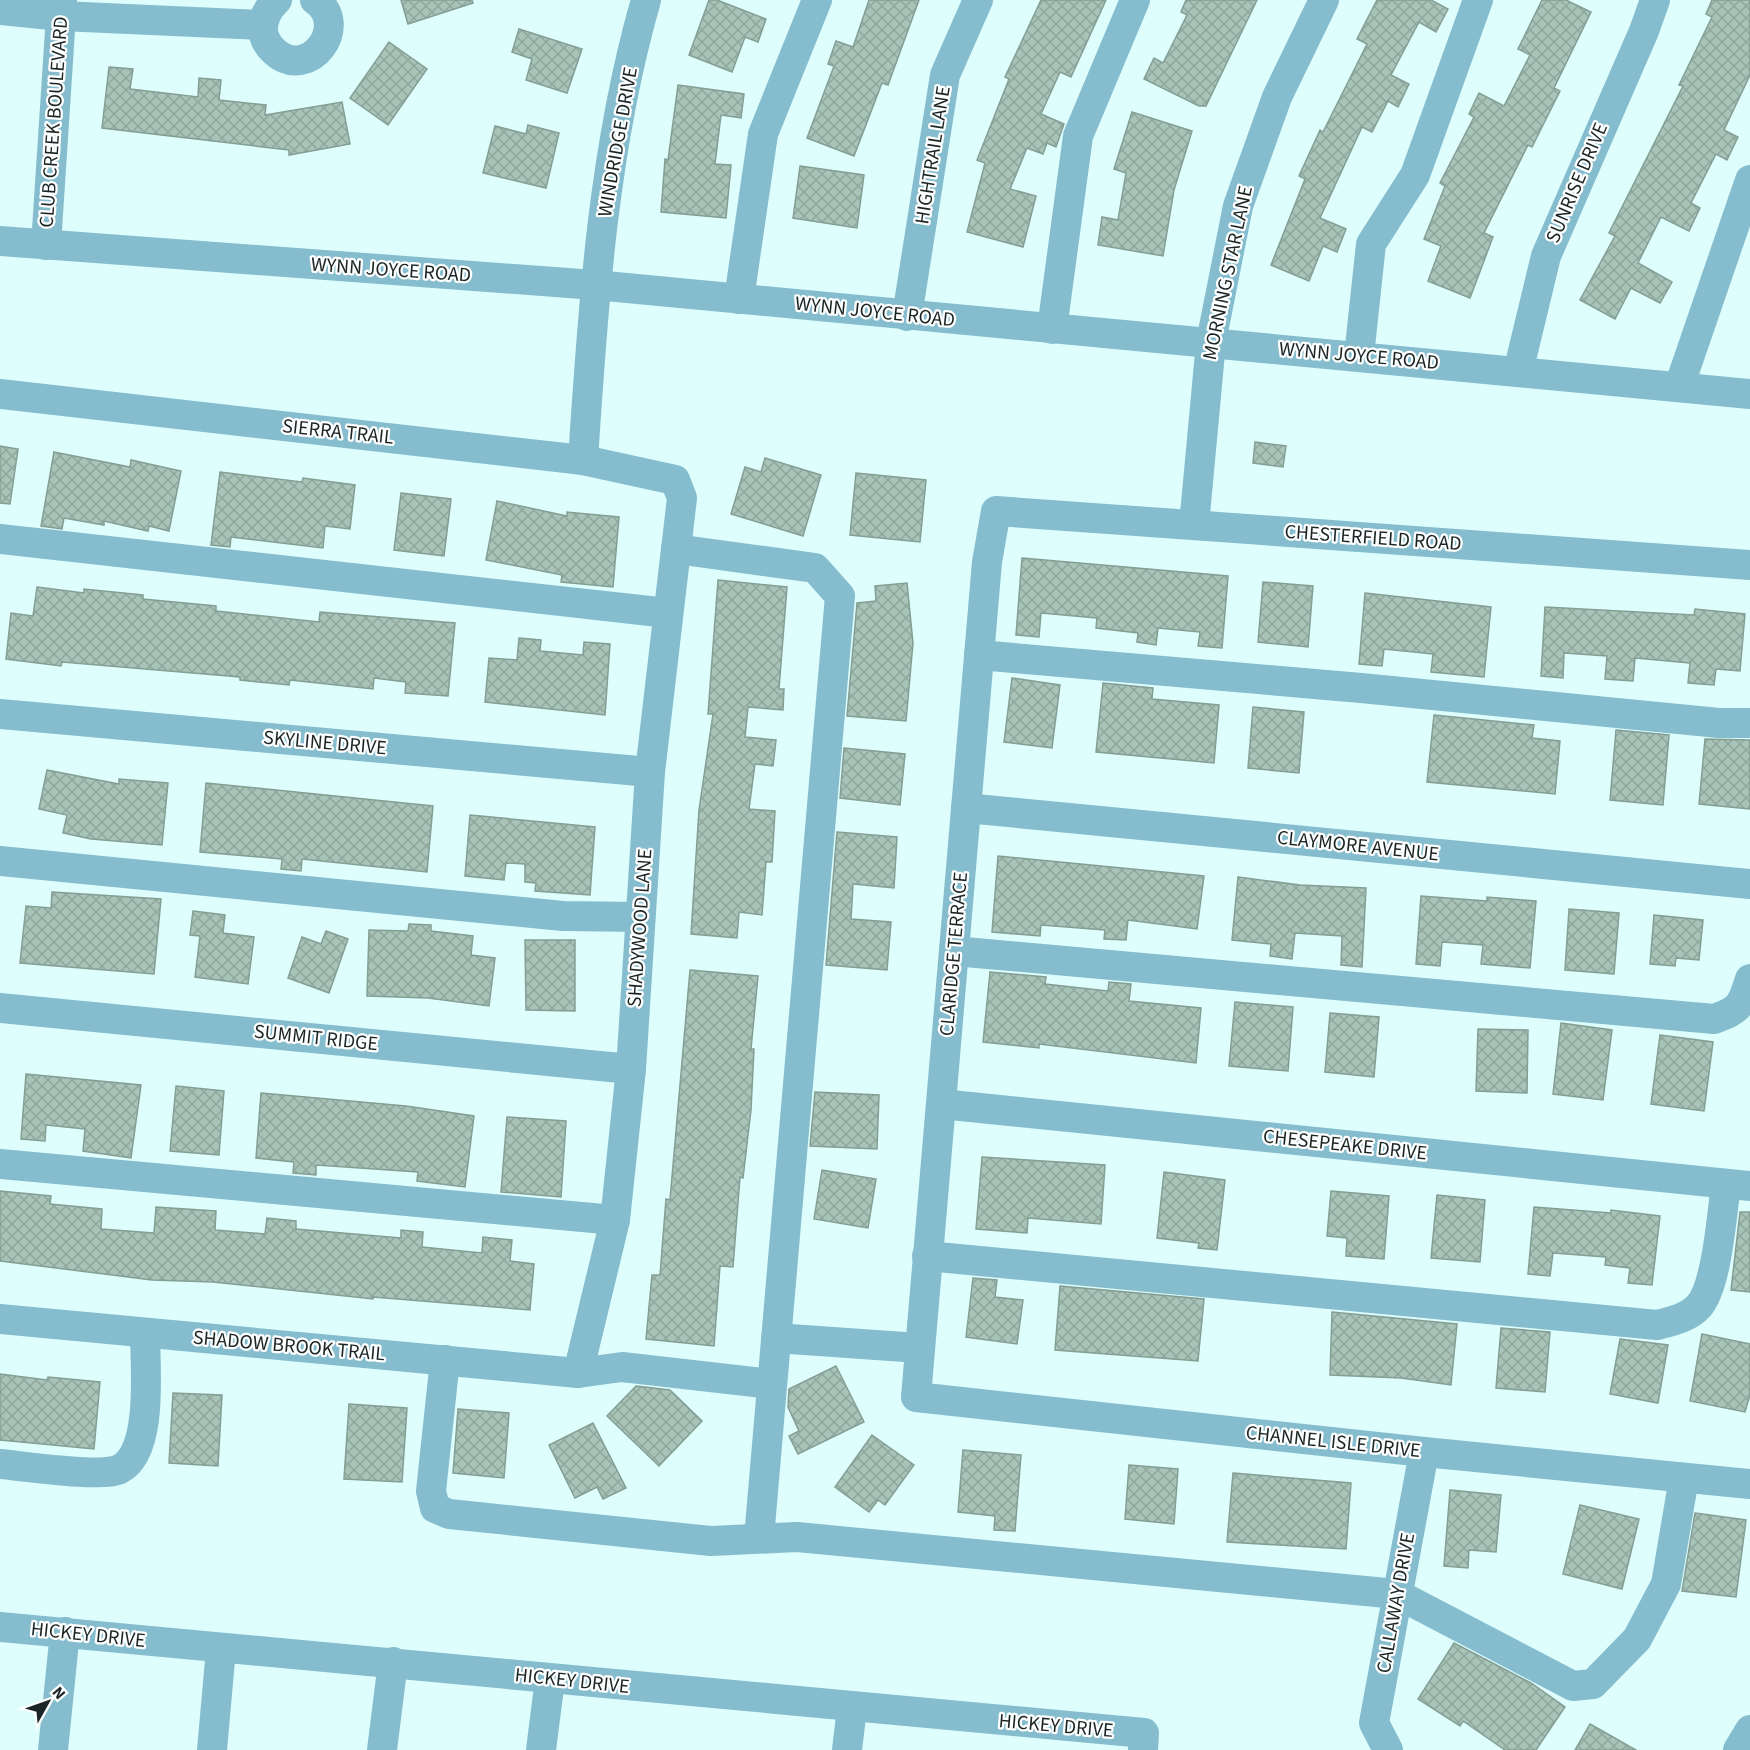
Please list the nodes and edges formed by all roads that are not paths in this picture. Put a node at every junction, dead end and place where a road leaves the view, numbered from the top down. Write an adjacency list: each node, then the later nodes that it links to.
1 (315, 0): 11 (street)
2 (646, 0): 15 (street, WINDRIDGE DRIVE)
3 (817, 0): 16 (street)
4 (978, 0): 17 (street, HIGHTRAIL LANE)
5 (1135, 0): 18 (street)
6 (1324, 0): 19 (street, MORNING STAR LANE)
7 (1478, 0): 20 (street)
8 (1655, 0): 21 (street, SUNRISE DRIVE)
9 (62, 8): 10 (street); 11 (street); 14 (street, CLUB CREEK BOULEVARD)
10 (0, 10)
11 (270, 12)
12 (1750, 180): 22 (street)
13 (0, 241): 14 (street, WYNN JOYCE ROAD)
14 (45, 245): 15 (street, WYNN JOYCE ROAD)
15 (595, 285): 16 (street, WYNN JOYCE ROAD); 25 (street, WINDRIDGE DRIVE)
16 (739, 299): 17 (street, WYNN JOYCE ROAD)
17 (907, 316): 18 (street, WYNN JOYCE ROAD)
18 (1052, 329): 19 (street, WYNN JOYCE ROAD)
19 (1210, 342): 20 (street, WYNN JOYCE ROAD); 28 (street, MORNING STAR LANE)
20 (1359, 356): 21 (street, WYNN JOYCE ROAD)
21 (1518, 372): 22 (street, WYNN JOYCE ROAD)
22 (1679, 387): 24 (street, WYNN JOYCE ROAD)
23 (0, 394): 25 (street, SIERRA TRAIL)
24 (1750, 394)
25 (583, 460): 26 (street, SIERRA TRAIL)
26 (675, 480): 30 (street, SHADYWOOD LANE)
27 (996, 511): 28 (street, CHESTERFIELD ROAD); 33 (street, CLARIDGE TERRACE)
28 (1194, 525): 31 (street, CHESTERFIELD ROAD)
29 (0, 539): 32 (street)
30 (676, 549): 32 (street, SHADYWOOD LANE); 52 (street)
31 (1750, 565)
32 (668, 614): 36 (street, SHADYWOOD LANE)
33 (979, 655): 35 (street); 37 (street, CLARIDGE TERRACE)
34 (0, 714): 36 (street, SKYLINE DRIVE)
35 (1750, 723)
36 (650, 772): 40 (street, SHADYWOOD LANE)
37 (966, 808): 39 (street, CLAYMORE AVENUE); 41 (street, CLARIDGE TERRACE)
38 (0, 861): 40 (street)
39 (1750, 884)
40 (640, 916): 44 (street, SHADYWOOD LANE)
41 (954, 951): 42 (street); 45 (street, CLARIDGE TERRACE)
42 (1750, 979)
43 (0, 1008): 44 (street, SUMMIT RIDGE)
44 (631, 1069): 48 (street, SHADYWOOD LANE)
45 (941, 1104): 47 (street, CHESEPEAKE DRIVE); 49 (street, CLARIDGE TERRACE)
46 (0, 1164): 48 (street)
47 (1738, 1185): 49 (street)
48 (615, 1220): 55 (street, SHADYWOOD LANE)
49 (927, 1256): 53 (street, CLARIDGE TERRACE)
50 (0, 1319): 51 (street, SHADOW BROOK TRAIL)
51 (145, 1333): 54 (street, SHADOW BROOK TRAIL); 59 (street)
52 (776, 1338): 53 (street); 56 (street)
53 (920, 1348): 57 (street, CLARIDGE TERRACE)
54 (445, 1360): 55 (street, SHADOW BROOK TRAIL); 62 (street)
55 (578, 1373): 56 (street, SHADOW BROOK TRAIL)
56 (772, 1384): 62 (street)
57 (916, 1397): 58 (street, CHANNEL ISLE DRIVE)
58 (1424, 1452): 60 (street, CHANNEL ISLE DRIVE); 63 (street, CALLAWAY DRIVE)
59 (0, 1464)
60 (1684, 1478): 61 (street, CHANNEL ISLE DRIVE); 63 (street)
61 (1750, 1484)
62 (759, 1538): 63 (street)
63 (1397, 1594): 77 (street, CALLAWAY DRIVE)
64 (0, 1627): 65 (street, HICKEY DRIVE)
65 (65, 1632): 66 (street, HICKEY DRIVE); 72 (street)
66 (221, 1649): 67 (street, HICKEY DRIVE); 73 (street)
67 (393, 1662): 68 (street, HICKEY DRIVE); 74 (street)
68 (550, 1679): 69 (street, HICKEY DRIVE); 75 (street)
69 (852, 1708): 71 (street, HICKEY DRIVE); 76 (street)
70 (1750, 1730): 78 (street)
71 (1144, 1742)
72 (53, 1750)
73 (212, 1750)
74 (382, 1750)
75 (541, 1750)
76 (847, 1750)
77 (1388, 1750)
78 (1738, 1750)

